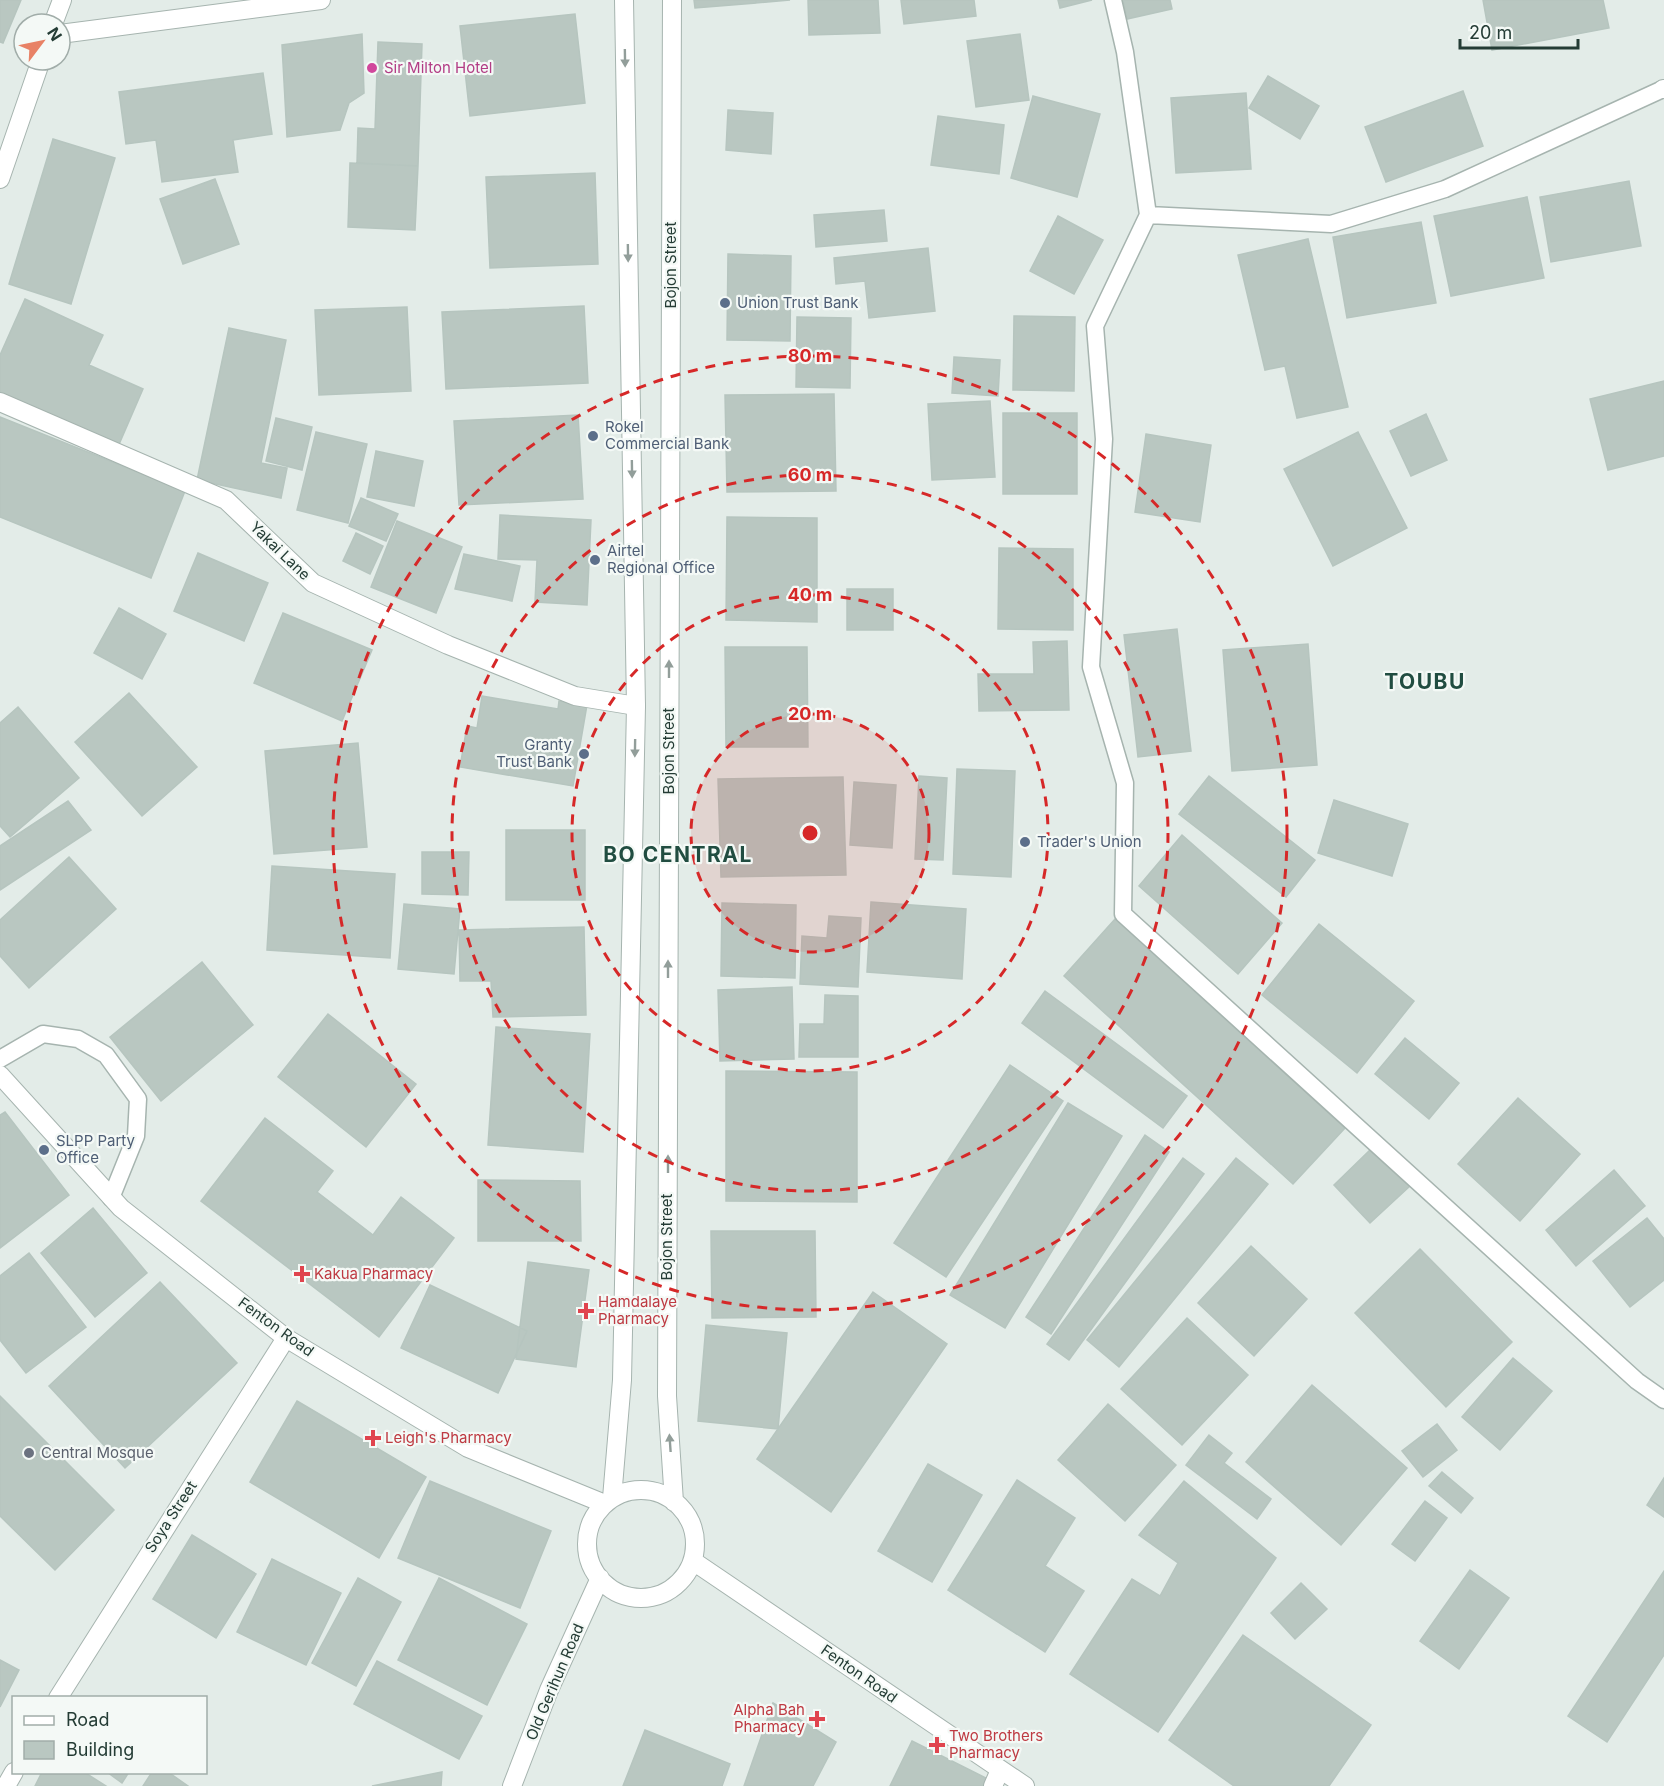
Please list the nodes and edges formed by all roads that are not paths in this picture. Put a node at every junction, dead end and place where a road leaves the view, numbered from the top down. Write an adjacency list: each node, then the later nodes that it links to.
1 (321, 0): 5 (street)
2 (624, 0): 11 (street, one-way to 11)
3 (672, 0): 18 (street, Bojon Street, one-way to 3)
4 (1113, 0): 9 (lane)
5 (72, 32)
6 (37, 72): 8 (street)
7 (1664, 89): 9 (lane)
8 (0, 179)
9 (1148, 215): 16 (lane)
10 (0, 402): 11 (street, Yakai Lane)
11 (636, 706): 17 (street, one-way to 17)
12 (0, 1059): 14 (lane)
13 (0, 1076): 14 (street, Fenton Road)
14 (111, 1198): 15 (street, Fenton Road)
15 (285, 1338): 17 (street, Fenton Road); 21 (street, Soya Street)
16 (1664, 1400)
17 (609, 1501): 18 (street); 20 (street)
18 (674, 1502): 19 (street)
19 (693, 1561): 20 (street); 22 (street, Fenton Road)
20 (600, 1578): 23 (street, Old Gerihun Road)
21 (59, 1696)
22 (997, 1778): 24 (street, Fenton Road)
23 (512, 1786)
24 (1025, 1786)

